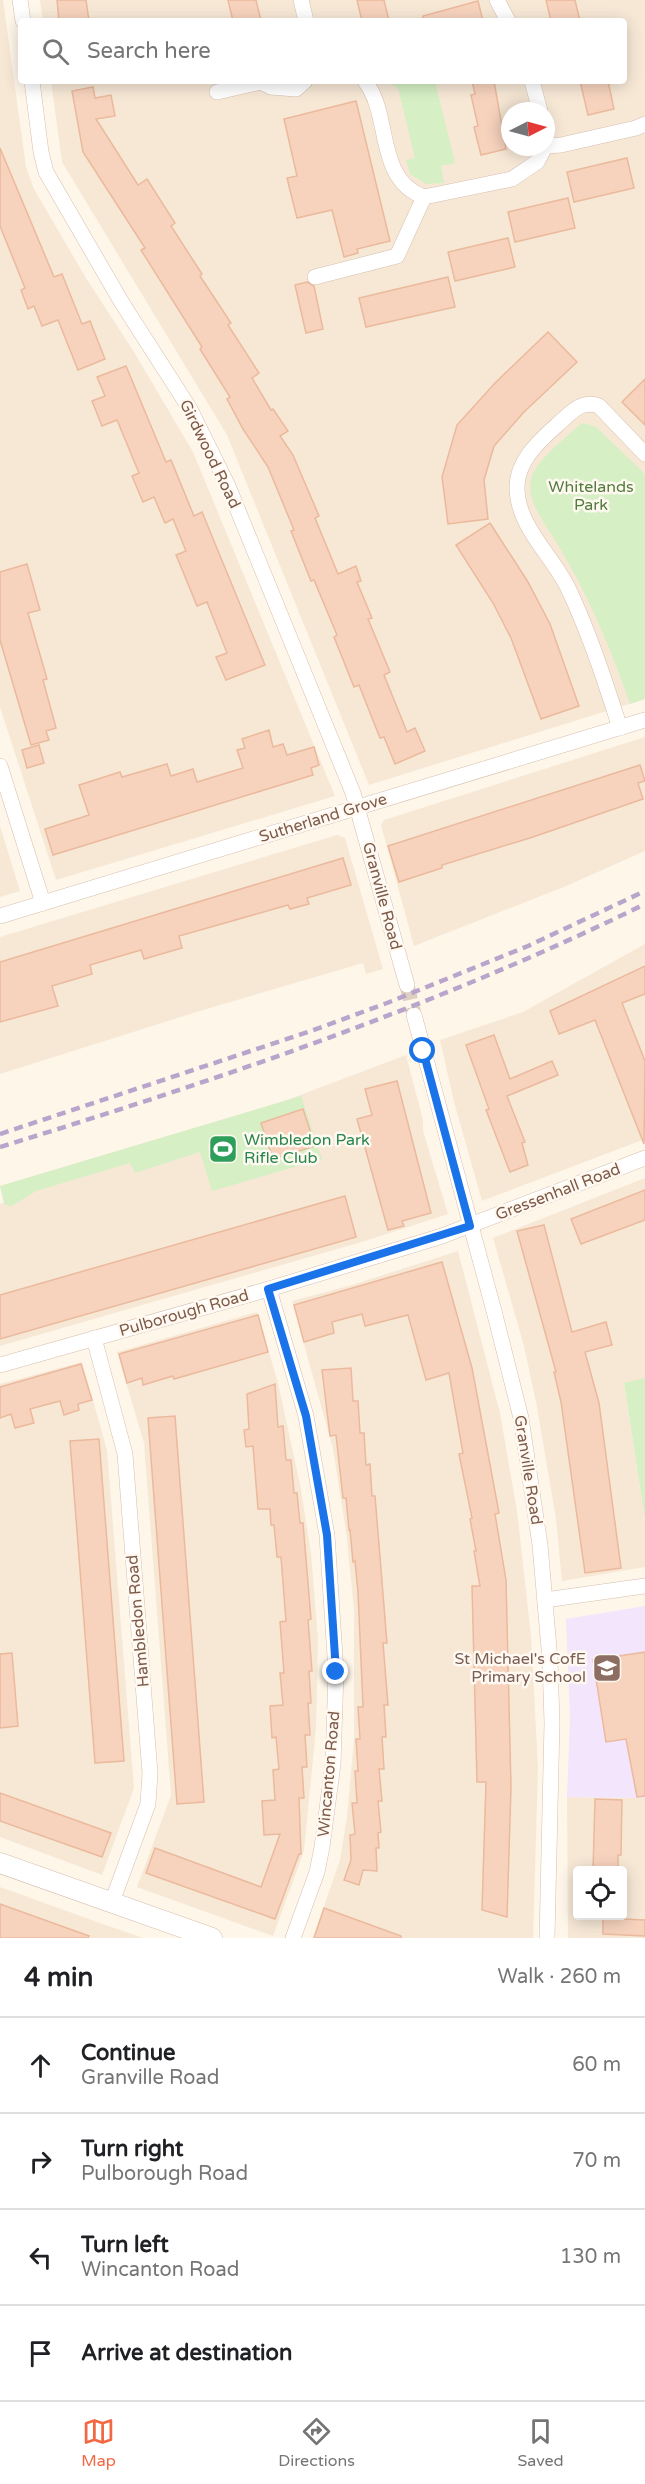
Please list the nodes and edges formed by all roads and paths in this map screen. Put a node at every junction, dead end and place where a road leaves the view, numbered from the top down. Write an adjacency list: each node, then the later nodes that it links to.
1 (20, 0): 4 (street)
2 (301, 0): 5 (street)
3 (497, 0): 6 (street)
4 (23, 18)
5 (305, 18)
6 (506, 18)
7 (32, 84): 24 (street, Girdwood Road)
8 (252, 84): 13 (street)
9 (265, 84): 10 (street)
10 (302, 84)
11 (367, 84): 18 (street)
12 (533, 84): 14 (street)
13 (217, 92)
14 (538, 102)
15 (641, 126): 16 (street)
16 (555, 146)
17 (540, 156): 18 (street)
18 (424, 197): 19 (street)
19 (315, 277)
20 (645, 454): 22 (street)
21 (645, 720): 22 (street, Sutherland Grove)
22 (620, 728): 24 (street, Sutherland Grove)
23 (0, 766): 25 (street)
24 (357, 808): 25 (street, Sutherland Grove); 27 (street, Granville Road)
25 (43, 903): 26 (street, Sutherland Grove)
26 (0, 916)
27 (406, 985)
28 (414, 1015): 30 (street, Granville Road)
29 (645, 1158): 30 (street, Gressenhall Road)
30 (470, 1226): 31 (street, Pulborough Road); 35 (street, Granville Road)
31 (268, 1289): 32 (street, Pulborough Road); 39 (street, Wincanton Road)
32 (94, 1338): 33 (street, Pulborough Road); 37 (street, Hambledon Road)
33 (0, 1365)
34 (645, 1586): 35 (street)
35 (545, 1600): 40 (street, Granville Road)
36 (0, 1863): 37 (street)
37 (112, 1902): 38 (street)
38 (212, 1938)
39 (293, 1938)
40 (547, 1938)

